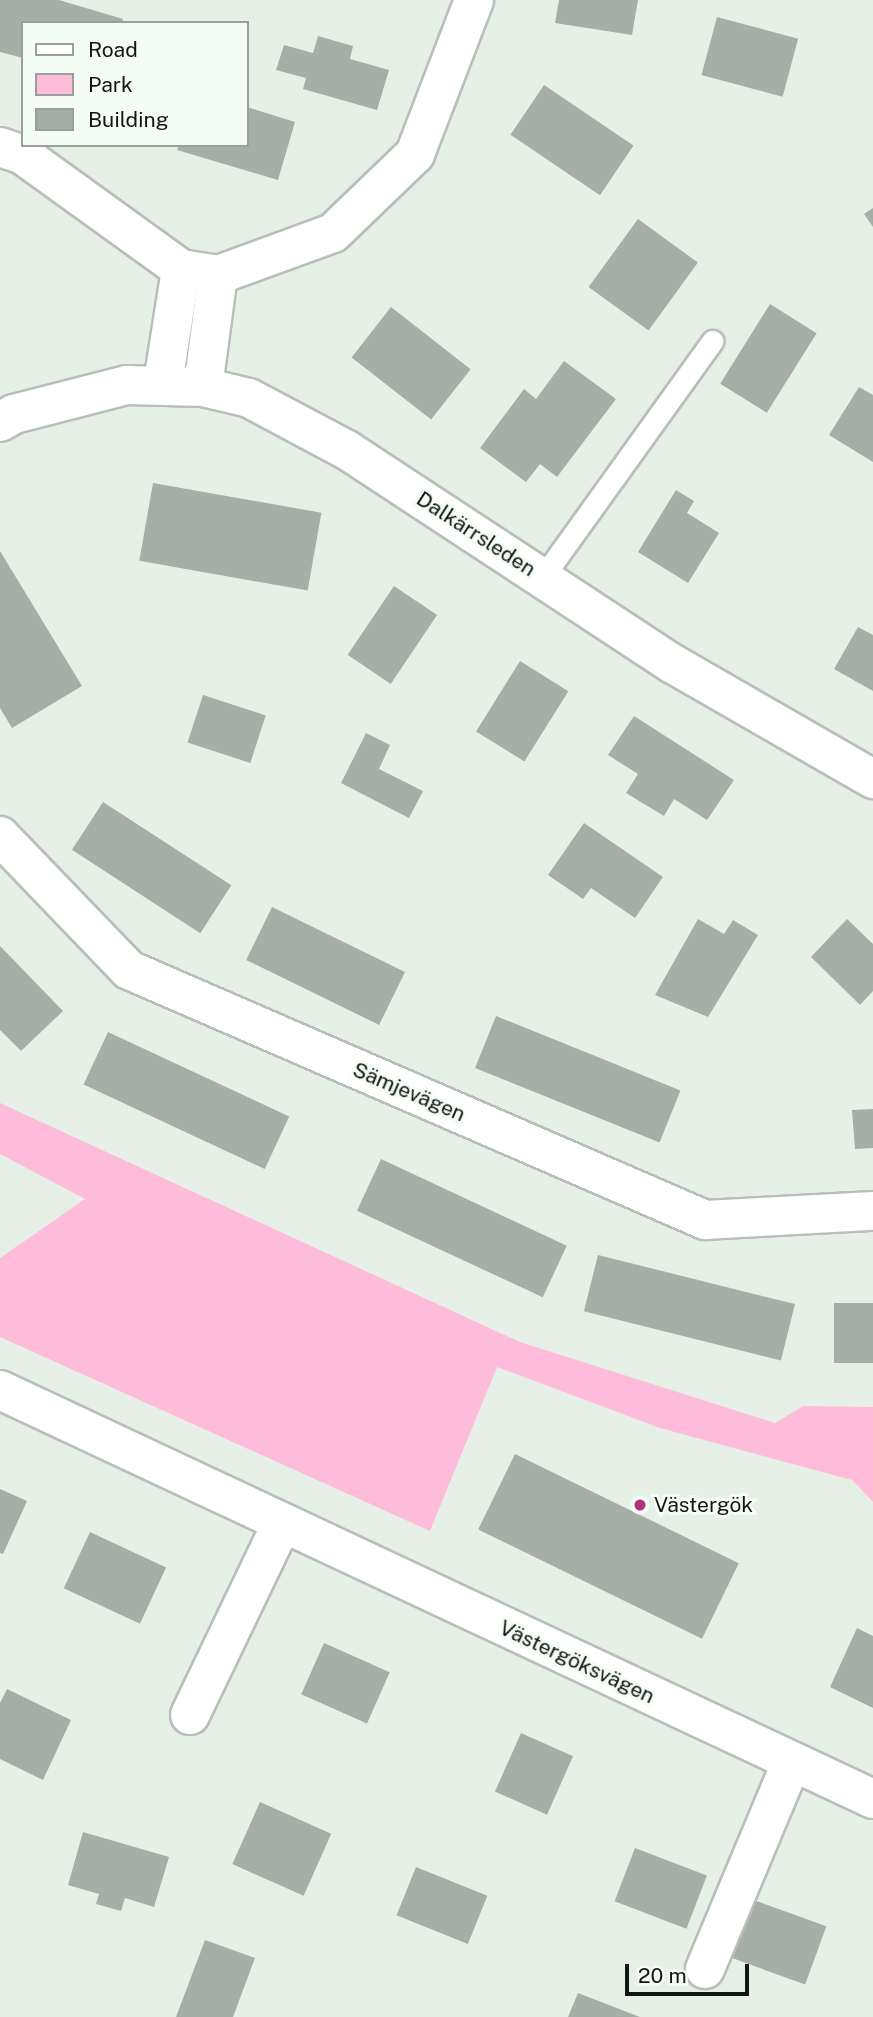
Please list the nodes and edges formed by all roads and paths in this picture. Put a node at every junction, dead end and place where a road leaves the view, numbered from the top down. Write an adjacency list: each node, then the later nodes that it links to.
1 (474, 0): 4 (street)
2 (0, 147): 3 (street)
3 (181, 270): 4 (street); 6 (street)
4 (218, 275): 7 (street)
5 (712, 341): 9 (lane)
6 (163, 383): 7 (street, Dalkärrsleden); 8 (street, Dalkärrsleden)
7 (202, 387): 9 (street, Dalkärrsleden)
8 (0, 422)
9 (542, 578): 10 (street, Dalkärrsleden)
10 (873, 779)
11 (0, 836): 12 (street, Sämjevägen)
12 (873, 1211)
13 (0, 1390): 14 (street, Västergöksvägen)
14 (281, 1525): 15 (street); 16 (street, Västergöksvägen)
15 (190, 1714)
16 (792, 1761): 17 (street, Västergöksvägen); 18 (street)
17 (873, 1799)
18 (705, 1969)

